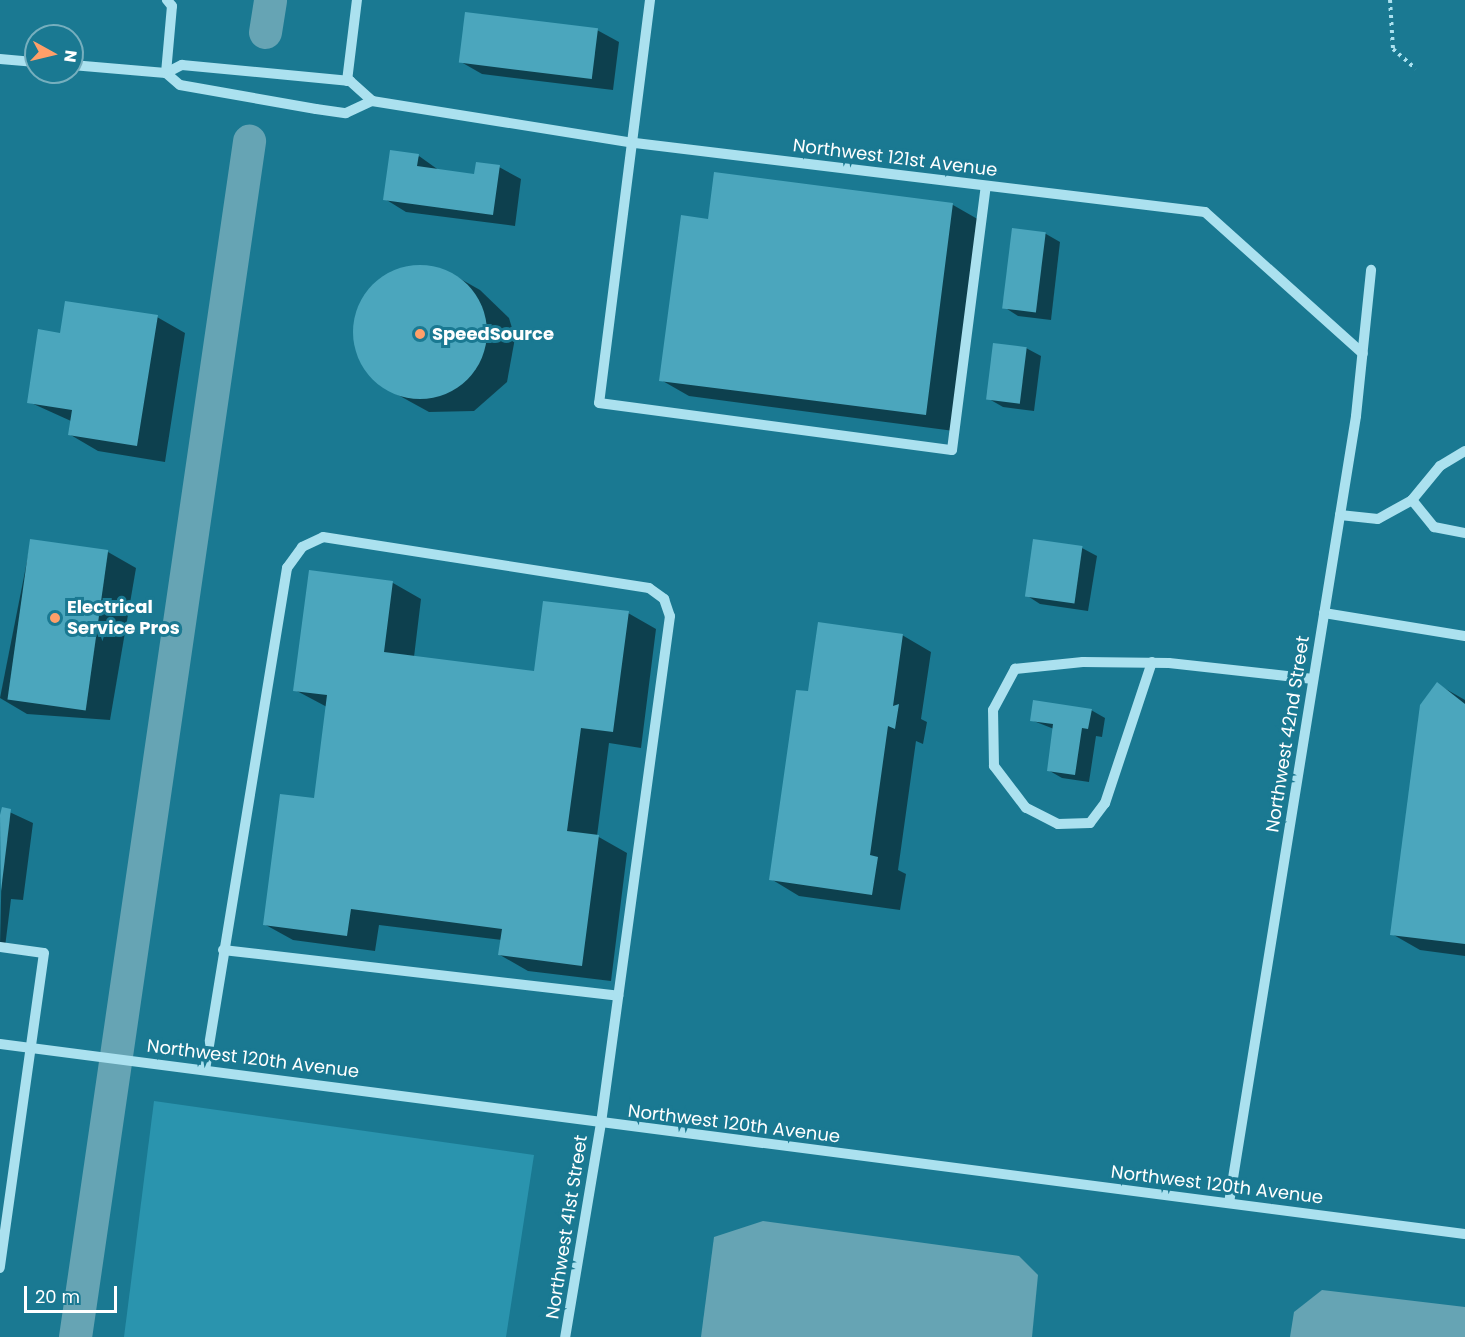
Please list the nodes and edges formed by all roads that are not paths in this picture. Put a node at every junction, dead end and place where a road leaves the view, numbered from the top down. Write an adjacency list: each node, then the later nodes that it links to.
1 (167, 0): 7 (street)
2 (357, 0): 8 (street)
3 (650, 0): 10 (street)
4 (0, 59): 5 (street)
5 (24, 61)
6 (84, 66): 7 (street)
7 (166, 73): 8 (street); 9 (street)
8 (347, 81): 9 (street, Northwest 121st Avenue)
9 (372, 101): 10 (street, Northwest 121st Avenue)
10 (635, 143): 11 (street, Northwest 121st Avenue); 11 (street)
11 (987, 186): 13 (street, Northwest 121st Avenue)
12 (1371, 270): 13 (street, Northwest 42nd Street)
13 (1363, 354): 16 (street, Northwest 42nd Street)
14 (1465, 451): 15 (street)
15 (1412, 500): 16 (street); 17 (street)
16 (1340, 515): 18 (street, Northwest 42nd Street)
17 (1465, 533)
18 (1324, 613): 19 (street); 21 (street, Northwest 42nd Street)
19 (1465, 636)
20 (1152, 662): 20 (street); 21 (street)
21 (1313, 680): 29 (street, Northwest 42nd Street)
22 (0, 947): 26 (street)
23 (223, 950): 24 (street); 24 (street, Northwest 41st Street); 27 (street, Northwest 41st Street)
24 (618, 996): 28 (street, Northwest 41st Street)
25 (0, 1044): 26 (street, Northwest 120th Avenue)
26 (32, 1048): 27 (street, Northwest 120th Avenue); 31 (street)
27 (205, 1070): 28 (street, Northwest 120th Avenue)
28 (601, 1123): 29 (street, Northwest 120th Avenue); 32 (street, Northwest 41st Street)
29 (1229, 1203): 30 (street, Northwest 120th Avenue)
30 (1465, 1234)
31 (0, 1268)
32 (565, 1337)

